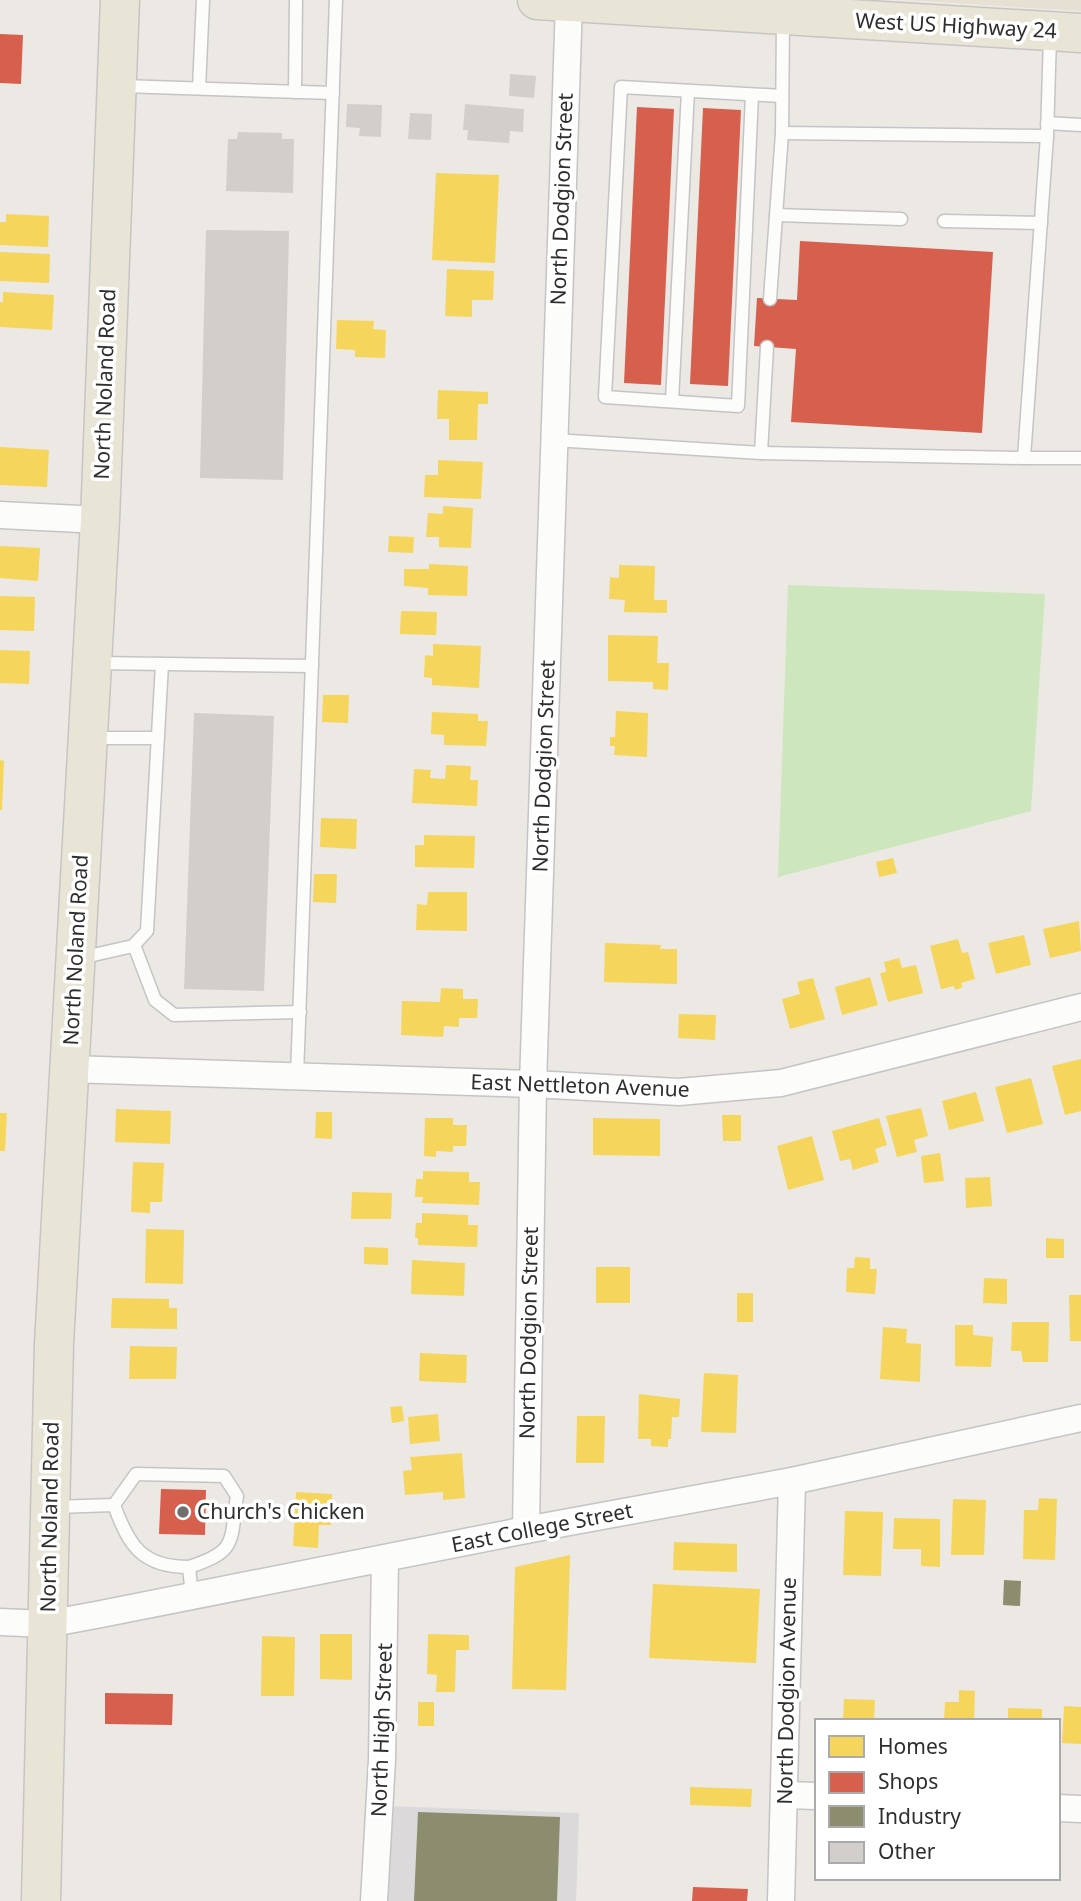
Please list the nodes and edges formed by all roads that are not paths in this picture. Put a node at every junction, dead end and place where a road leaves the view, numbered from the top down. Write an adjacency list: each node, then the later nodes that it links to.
1 (120, 0): 8 (main road, North Noland Road)
2 (203, 0): 9 (lane)
3 (296, 0): 11 (lane)
4 (336, 0): 12 (lane)
5 (553, 1): 6 (main road, West US Highway 24); 25 (street, North Dodgion Street)
6 (783, 15): 7 (main road, West US Highway 24); 14 (lane)
7 (1065, 32): 16 (lane)
8 (118, 86): 9 (lane); 30 (main road, North Noland Road)
9 (200, 88): 11 (lane)
10 (688, 91): 13 (lane); 24 (lane); 24 (lane)
11 (295, 92): 12 (lane)
12 (332, 93): 33 (lane)
13 (752, 94): 14 (lane); 24 (lane)
14 (782, 96): 17 (lane)
15 (1081, 125): 16 (lane)
16 (1047, 130): 17 (lane); 21 (lane)
17 (782, 132): 18 (lane)
18 (776, 215): 19 (lane); 22 (lane)
19 (901, 219)
20 (944, 220): 21 (lane)
21 (1041, 223): 27 (lane)
22 (770, 299)
23 (767, 347): 26 (lane)
24 (672, 401)
25 (554, 440): 26 (lane); 42 (street, North Dodgion Street)
26 (761, 453): 27 (lane)
27 (1024, 458): 28 (lane)
28 (1081, 458)
29 (0, 515): 30 (street)
30 (100, 520): 31 (main road, North Noland Road)
31 (92, 663): 32 (lane); 34 (main road, North Noland Road)
32 (162, 664): 33 (lane); 35 (lane)
33 (312, 666): 39 (lane)
34 (88, 738): 35 (lane); 37 (main road, North Noland Road)
35 (158, 738): 36 (lane)
36 (134, 945): 37 (lane); 39 (lane)
37 (75, 959): 40 (main road, North Noland Road)
38 (1081, 1007): 42 (street, East Nettleton Avenue)
39 (300, 1012): 41 (lane)
40 (69, 1069): 41 (street, East Nettleton Avenue); 46 (main road, North Noland Road)
41 (297, 1076): 42 (street, East Nettleton Avenue)
42 (533, 1084): 47 (street, North Dodgion Street)
43 (1081, 1418): 44 (street, East College Street)
44 (792, 1481): 47 (street, East College Street); 53 (street, North Dodgion Avenue)
45 (114, 1505): 46 (lane); 49 (lane); 49 (lane)
46 (50, 1507): 52 (main road, North Noland Road)
47 (526, 1530): 48 (street, East College Street)
48 (385, 1559): 50 (street, East College Street); 58 (street, North High Street)
49 (189, 1567): 50 (lane)
50 (192, 1596): 52 (street, East College Street)
51 (0, 1622): 52 (street, East College Street)
52 (47, 1624): 57 (main road, North Noland Road)
53 (785, 1795): 54 (street); 59 (street, North Dodgion Avenue)
54 (815, 1796)
55 (1060, 1808): 56 (street)
56 (1081, 1809)
57 (41, 1901)
58 (374, 1901)
59 (781, 1901)

